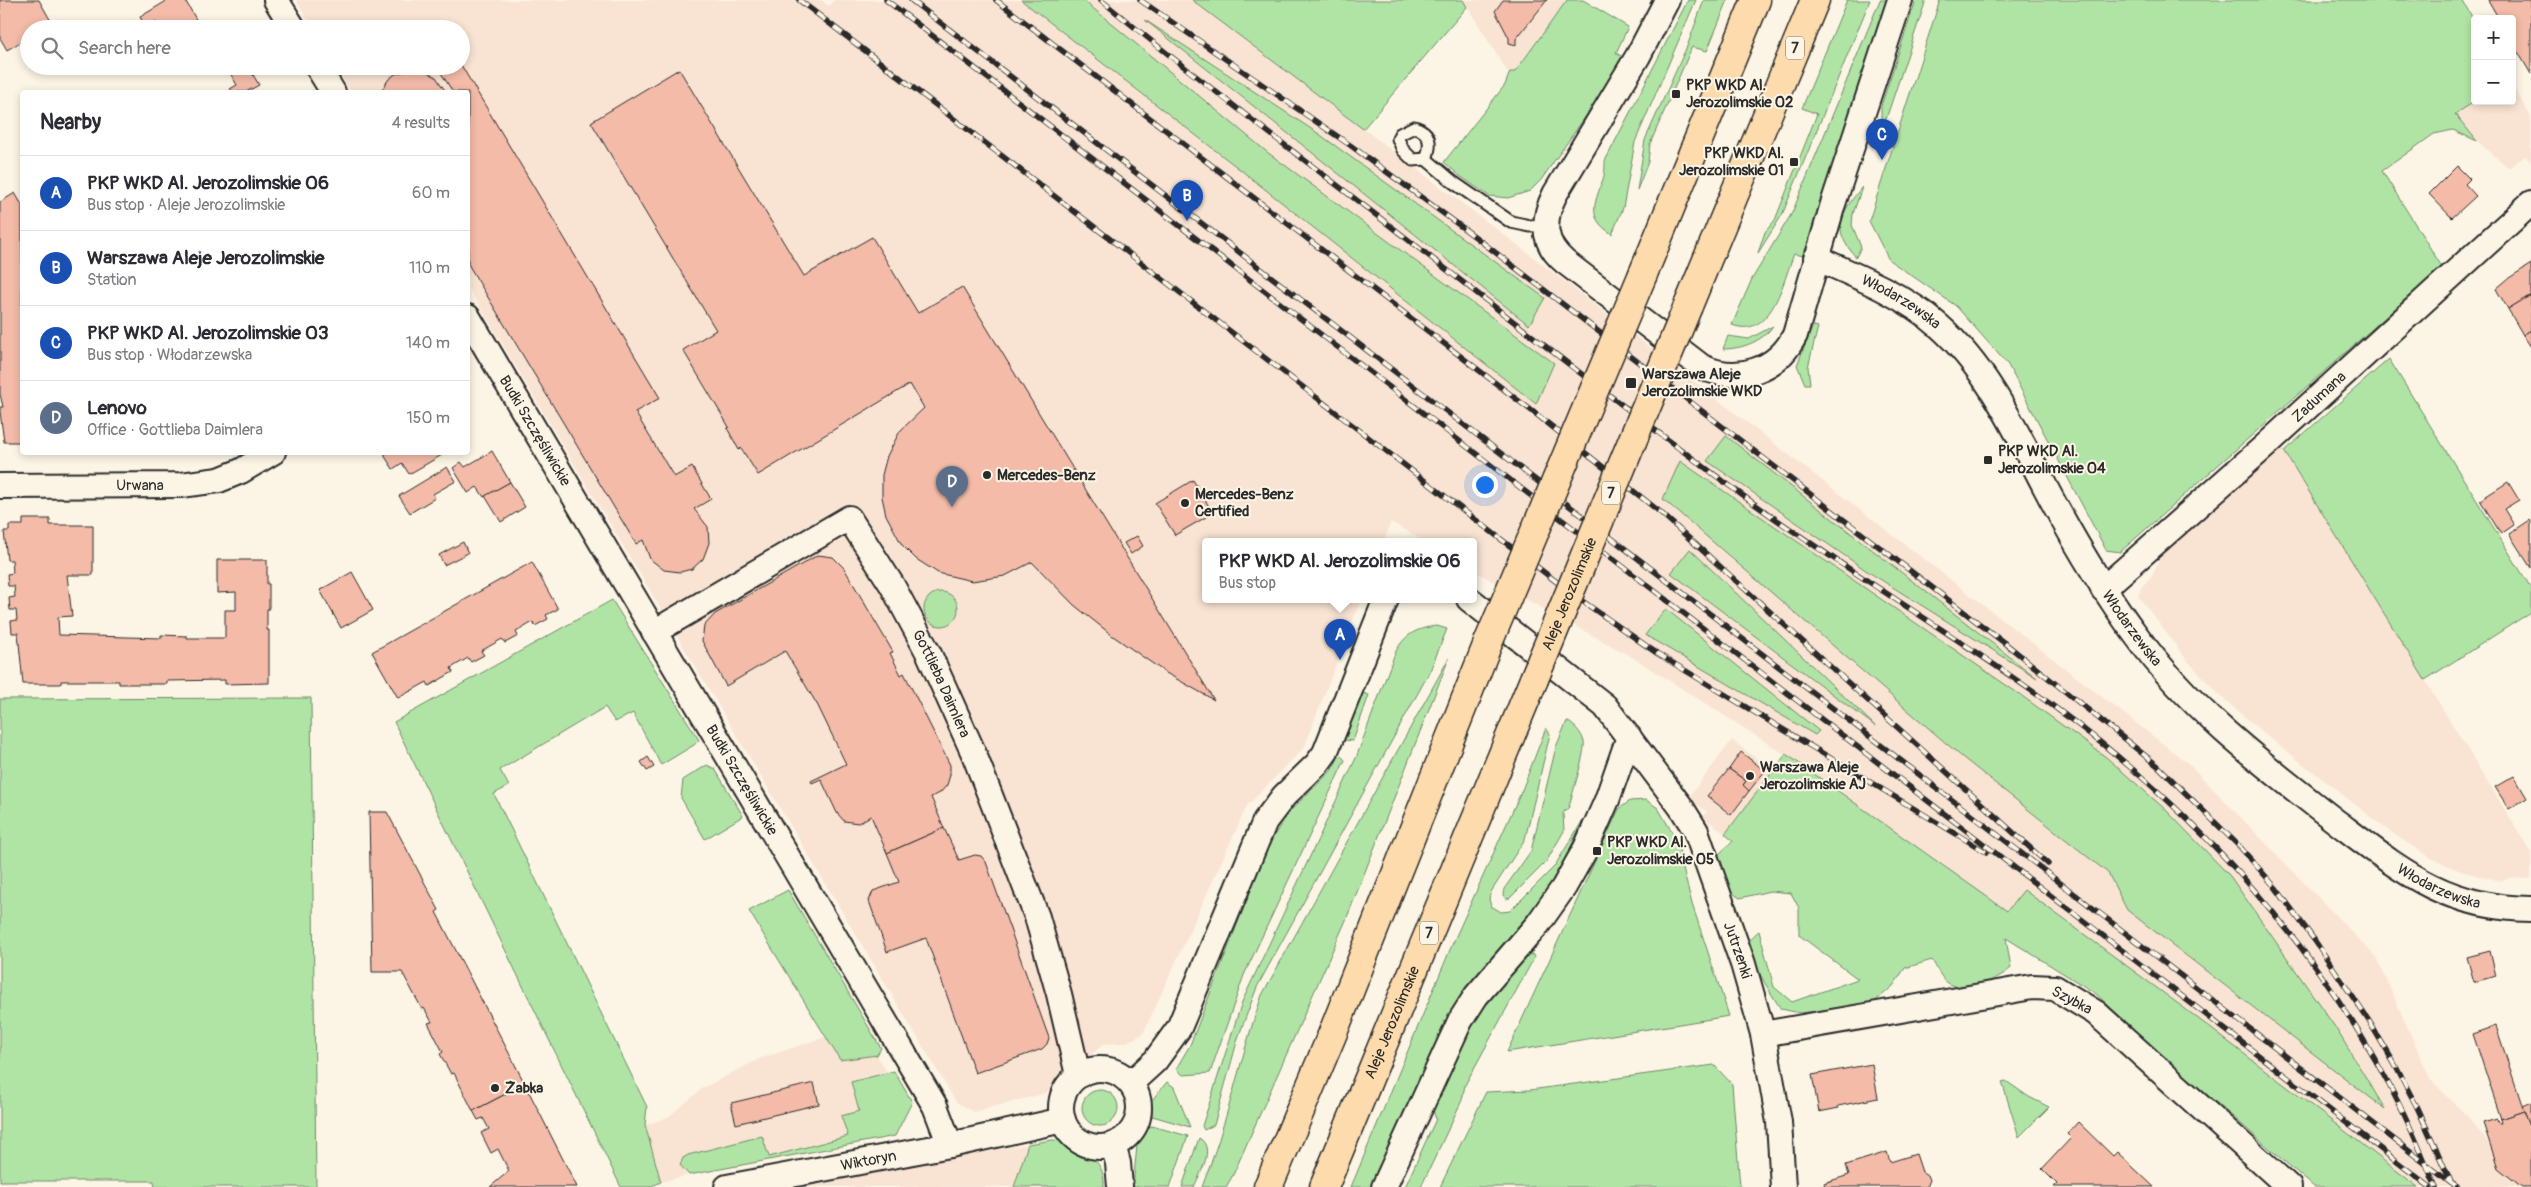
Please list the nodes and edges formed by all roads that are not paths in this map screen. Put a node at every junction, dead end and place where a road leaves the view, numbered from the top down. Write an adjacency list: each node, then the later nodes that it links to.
1 (276, 0): 6 (street)
2 (1667, 0): 11 (street)
3 (1756, 0): 30 (main road, bridge)
4 (1815, 0): 31 (main road, Aleje Jerozolimskie / 7, bridge)
5 (1900, 0): 12 (street)
6 (288, 20)
7 (322, 75): 8 (street)
8 (331, 90)
9 (1426, 159): 11 (lane)
10 (2531, 203): 16 (street, Zadumana)
11 (1545, 224): 12 (street)
12 (1816, 258): 16 (street, Włodarzewska)
13 (471, 329): 19 (street, Budki Szczęśliwickie)
14 (268, 455): 15 (street, Urwana)
15 (0, 486)
16 (2103, 589): 21 (street, Włodarzewska)
17 (1384, 603): 24 (street)
18 (1474, 603): 20 (street, Jutrzenki)
19 (654, 632): 23 (street, Gottlieba Daimlera); 26 (street, Budki Szczęśliwickie)
20 (1629, 737): 22 (street, Jutrzenki); 32 (street)
21 (2531, 908)
22 (1764, 1034): 33 (street, Jutrzenki); 34 (street, Szybka)
23 (1078, 1075): 24 (street); 25 (street)
24 (1131, 1083): 27 (street)
25 (1063, 1120): 26 (street); 27 (street)
26 (950, 1145): 28 (street, Wiktoryn)
27 (1113, 1145): 29 (street)
28 (727, 1187)
29 (1120, 1187)
30 (1268, 1187)
31 (1324, 1187)
32 (1384, 1187)
33 (1783, 1187)
34 (2289, 1187)

